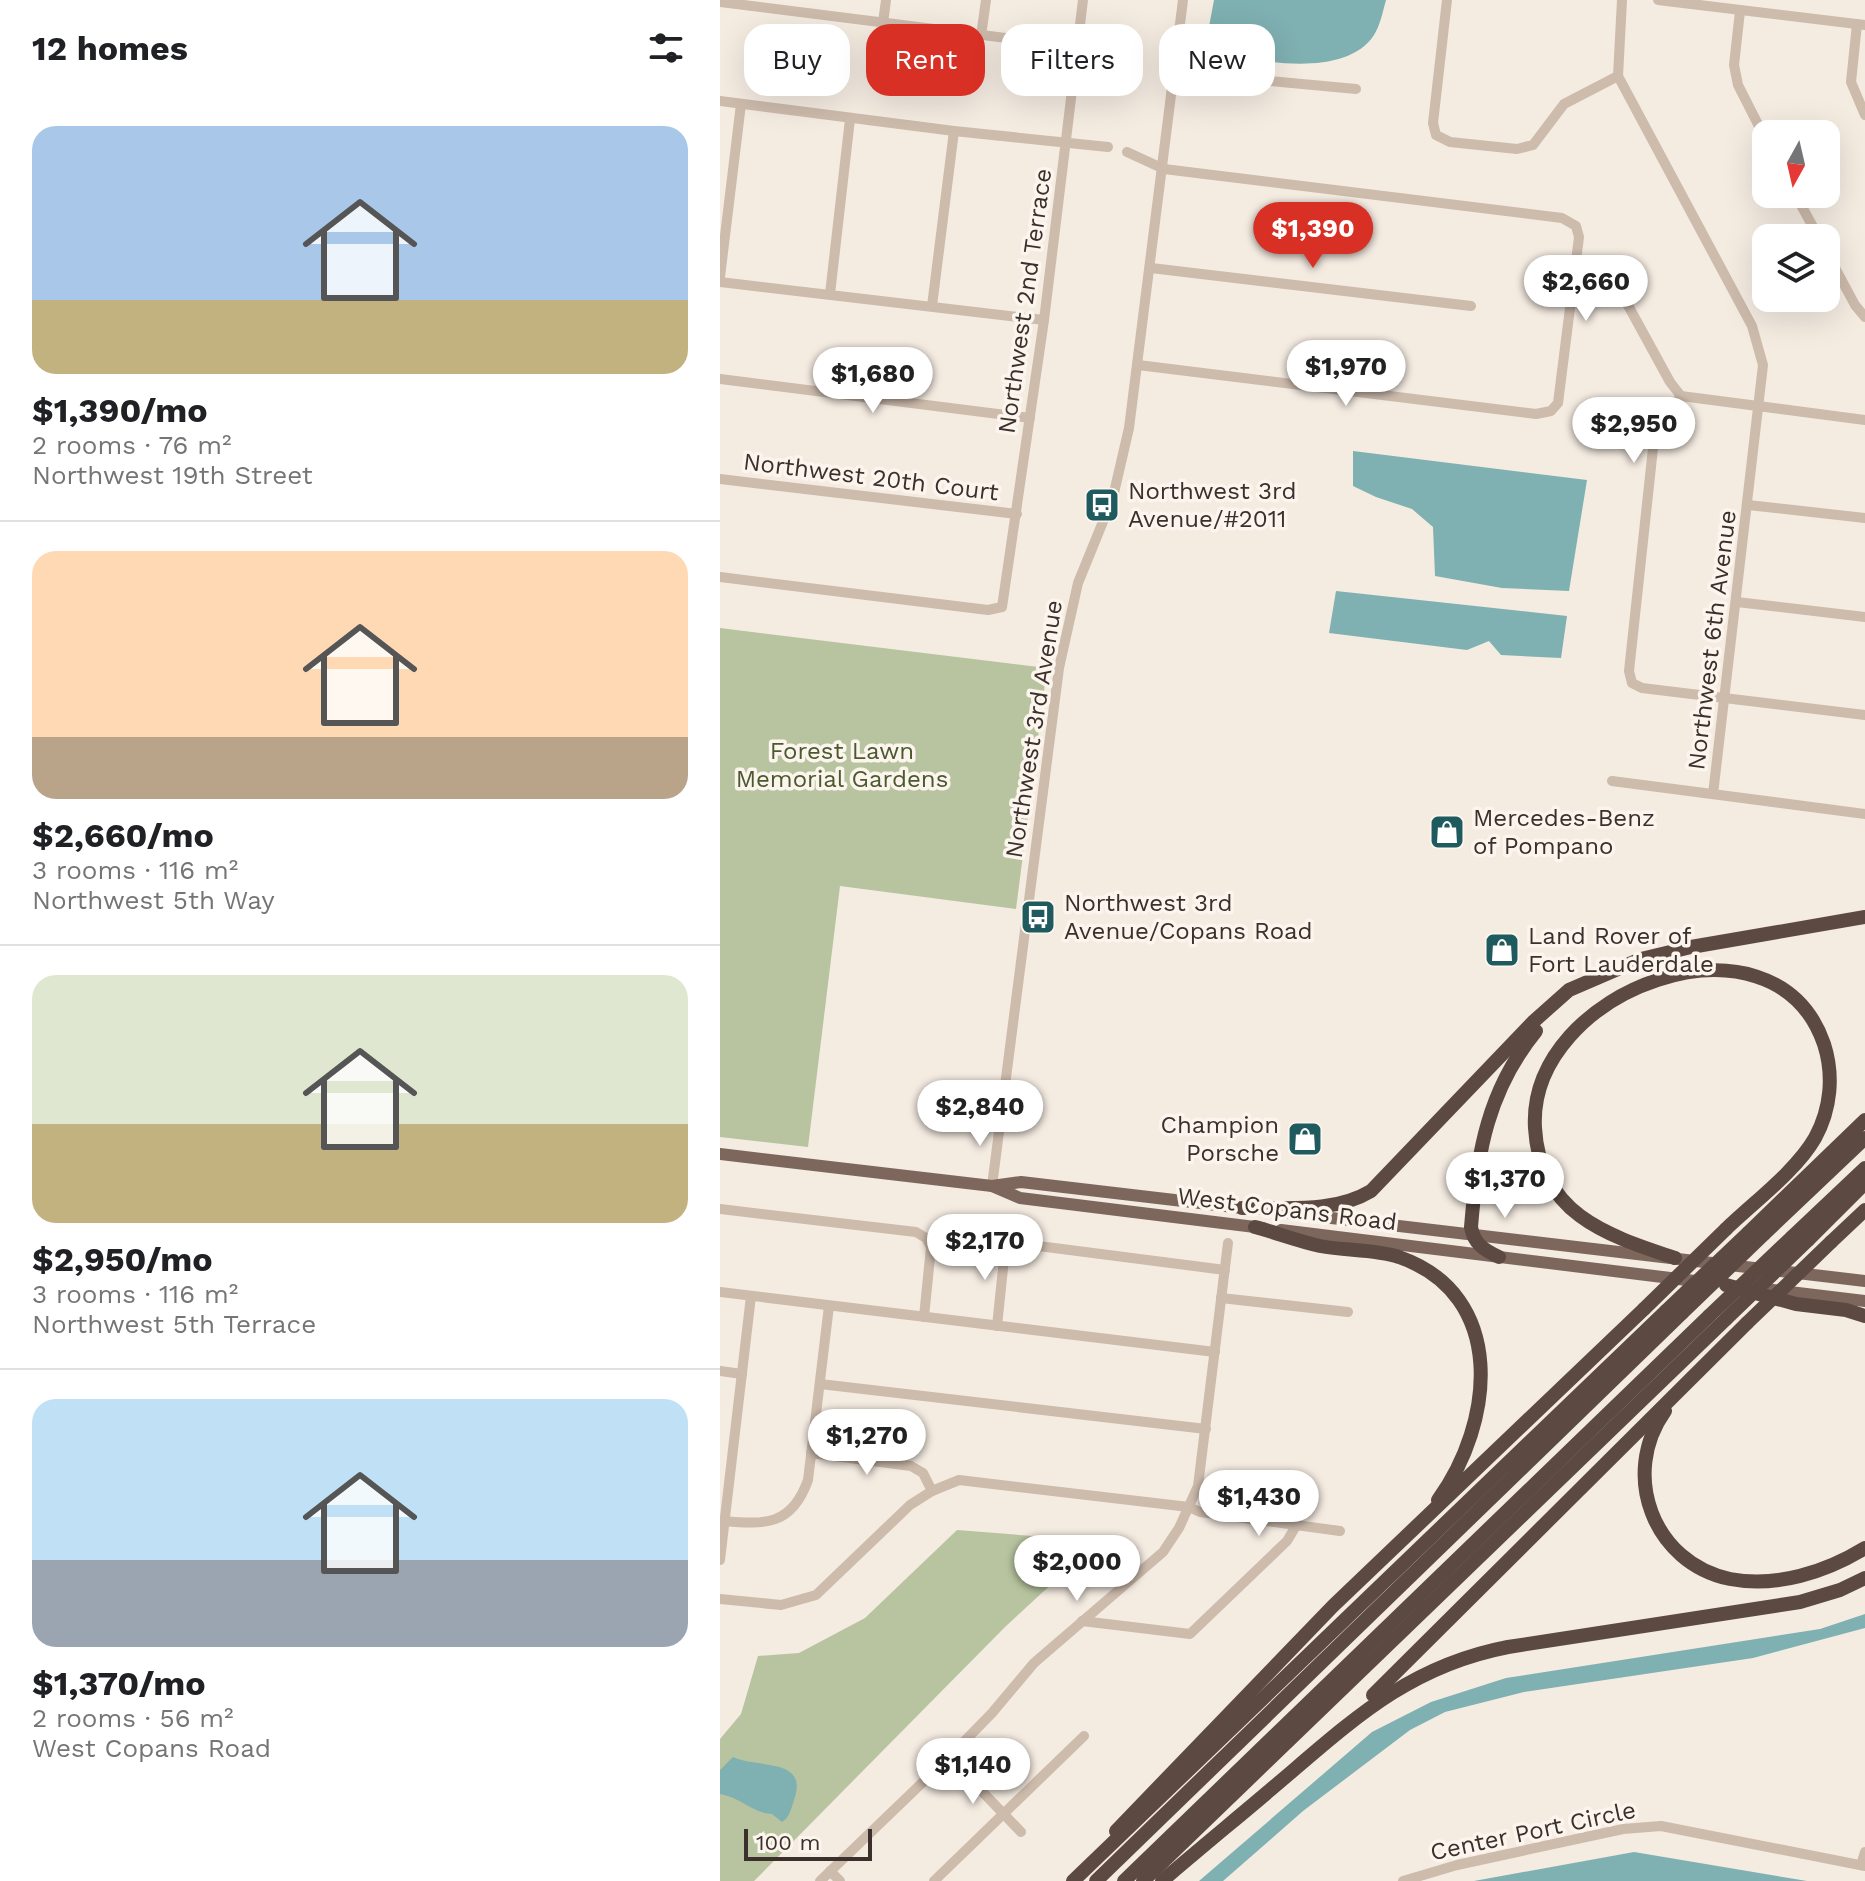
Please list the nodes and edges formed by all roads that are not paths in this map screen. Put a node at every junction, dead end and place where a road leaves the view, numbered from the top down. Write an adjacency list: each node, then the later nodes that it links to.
1 (886, 0): 11 (street)
2 (986, 0): 13 (street)
3 (1083, 0): 14 (street, Northwest 2nd Terrace)
4 (1183, 0): 15 (street, Northwest 3rd Avenue)
5 (1447, 0): 17 (street)
6 (1622, 0): 17 (street)
7 (1658, 0): 10 (street)
8 (720, 2): 9 (street)
9 (787, 5): 11 (street)
10 (1740, 11): 16 (street); 26 (street)
11 (883, 23): 12 (street)
12 (891, 24)
13 (983, 24)
14 (1080, 24)
15 (1180, 24)
16 (1861, 24): 24 (street)
17 (1618, 76): 45 (street, Northwest 6th Avenue)
18 (1275, 81): 19 (street)
19 (1356, 89)
20 (1072, 96): 28 (street, Northwest 2nd Terrace)
21 (1172, 96): 31 (street, Northwest 3rd Avenue)
22 (720, 101): 23 (street)
23 (741, 104): 25 (street); 32 (street)
24 (1865, 115)
25 (850, 119): 27 (street); 37 (street)
26 (1756, 120)
27 (954, 131): 28 (street); 38 (street)
28 (1067, 143): 29 (street); 41 (street, Northwest 2nd Terrace)
29 (1108, 147)
30 (1127, 152): 31 (street)
31 (1164, 169): 33 (street, Northwest 3rd Avenue); 34 (street)
32 (724, 202): 36 (street)
33 (1151, 268): 39 (street); 42 (street, Northwest 3rd Avenue)
34 (1575, 270): 42 (street); 44 (street)
35 (1840, 277): 40 (street)
36 (720, 280): 37 (street)
37 (830, 294): 38 (street)
38 (932, 306): 41 (street)
39 (1471, 306)
40 (1865, 317)
41 (1044, 320): 46 (street, Northwest 2nd Terrace)
42 (1138, 365): 67 (street, Northwest 3rd Avenue)
43 (720, 379): 46 (street)
44 (1681, 396): 45 (street); 55 (street)
45 (1760, 407): 47 (street); 49 (street, Northwest 6th Avenue)
46 (1030, 418): 50 (street, Northwest 2nd Terrace)
47 (1865, 420)
48 (720, 479): 50 (street, Northwest 20th Court)
49 (1748, 505): 51 (street); 53 (street, Northwest 6th Avenue)
50 (1017, 514): 52 (street, Northwest 2nd Terrace)
51 (1865, 518)
52 (720, 577)
53 (1737, 602): 54 (street); 55 (street, Northwest 6th Avenue)
54 (1865, 617)
55 (1726, 699): 56 (street); 58 (street, Northwest 6th Avenue)
56 (1865, 715)
57 (1612, 781): 58 (street)
58 (1713, 794): 59 (street)
59 (1865, 814)
60 (1865, 917): 61 (highway)
61 (1611, 971): 68 (highway); 72 (highway)
62 (1865, 1120): 114 (highway, bridge)
63 (1865, 1138): 118 (highway, bridge)
64 (720, 1154): 67 (main road, West Copans Road)
65 (1865, 1168): 119 (highway, bridge)
66 (1865, 1183): 120 (highway, bridge)
67 (992, 1186): 68 (main road, West Copans Road); 71 (main road, West Copans Road)
68 (1242, 1208): 72 (main road, West Copans Road)
69 (720, 1209): 86 (street)
70 (1865, 1210): 91 (highway, bridge)
71 (1255, 1227): 74 (main road, West Copans Road); 101 (highway)
72 (1472, 1235): 74 (highway); 75 (main road, West Copans Road)
73 (1228, 1243): 76 (street)
74 (1499, 1257): 78 (main road, West Copans Road)
75 (1675, 1258): 77 (main road, West Copans Road); 101 (highway, bridge)
76 (1225, 1270): 81 (street); 87 (street)
77 (1865, 1281)
78 (1726, 1285): 82 (main road, West Copans Road); 85 (highway)
79 (720, 1292): 80 (street)
80 (751, 1296): 83 (street); 90 (street)
81 (1221, 1298): 84 (street); 88 (street)
82 (1865, 1301)
83 (829, 1306): 86 (street); 92 (street)
84 (1348, 1312)
85 (1865, 1316)
86 (924, 1317): 87 (street)
87 (997, 1326): 88 (street)
88 (1215, 1352): 93 (street)
89 (720, 1371): 90 (street)
90 (742, 1374): 97 (street)
91 (1693, 1376): 100 (highway); 106 (highway)
92 (820, 1384): 93 (street); 94 (street)
93 (1206, 1429): 96 (street)
94 (811, 1453): 95 (street); 97 (street)
95 (932, 1491): 96 (street); 104 (street)
96 (1189, 1507): 98 (street); 105 (street)
97 (724, 1521): 102 (street)
98 (1296, 1526): 99 (street); 105 (street)
99 (1340, 1531)
100 (1865, 1548)
101 (1382, 1559): 114 (highway)
102 (720, 1560)
103 (1865, 1578): 106 (highway)
104 (720, 1599)
105 (1082, 1621): 108 (street)
106 (1339, 1730): 121 (highway)
107 (1084, 1736): 109 (street)
108 (949, 1757): 109 (street); 113 (street)
109 (1005, 1813): 110 (street); 117 (street)
110 (1021, 1832)
111 (1865, 1852): 112 (street, Center Port Circle)
112 (1863, 1866): 122 (street, Center Port Circle)
113 (830, 1871): 115 (street); 116 (street)
114 (1075, 1879)
115 (820, 1881)
116 (840, 1881)
117 (934, 1881)
118 (1096, 1881)
119 (1124, 1881)
120 (1143, 1881)
121 (1162, 1881)
122 (1403, 1881)

